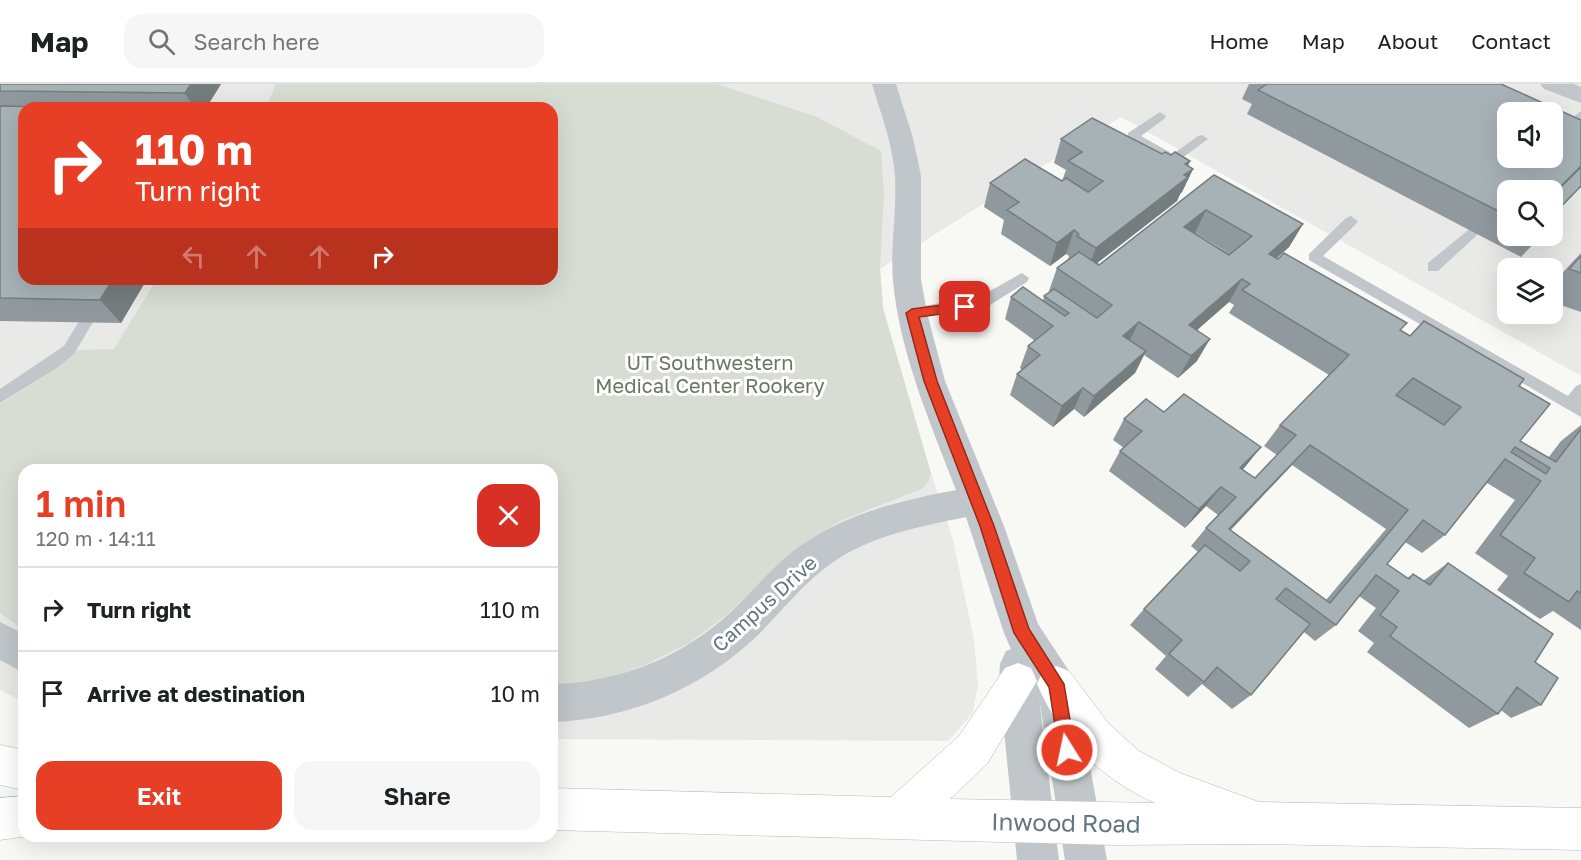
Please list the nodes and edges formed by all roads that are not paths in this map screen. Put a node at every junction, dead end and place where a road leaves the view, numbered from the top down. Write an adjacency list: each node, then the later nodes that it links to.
1 (884, 84): 12 (street)
2 (1552, 84): 3 (street)
3 (1581, 96)
4 (1581, 115): 6 (lane)
5 (1160, 116): 7 (lane)
6 (1563, 132)
7 (1202, 139)
8 (1351, 221): 16 (lane)
9 (1472, 232): 10 (lane)
10 (1433, 267)
11 (1022, 278): 12 (lane)
12 (912, 313): 17 (street)
13 (86, 322): 15 (lane)
14 (1581, 390): 16 (lane)
15 (0, 397)
16 (1576, 408)
17 (976, 500): 20 (street); 21 (street, Campus Drive)
18 (0, 639): 19 (street)
19 (18, 651)
20 (1037, 683): 26 (main road); 28 (main road); 30 (street); 31 (street)
21 (558, 703)
22 (0, 765): 23 (main road)
23 (18, 769)
24 (558, 809): 26 (main road, Inwood Road)
25 (18, 818): 27 (main road)
26 (899, 818): 30 (main road, Inwood Road)
27 (0, 819)
28 (1261, 823): 29 (main road, Inwood Road); 31 (main road, Inwood Road)
29 (1581, 829)
30 (1036, 840): 31 (main road, Inwood Road)
31 (1082, 841)

